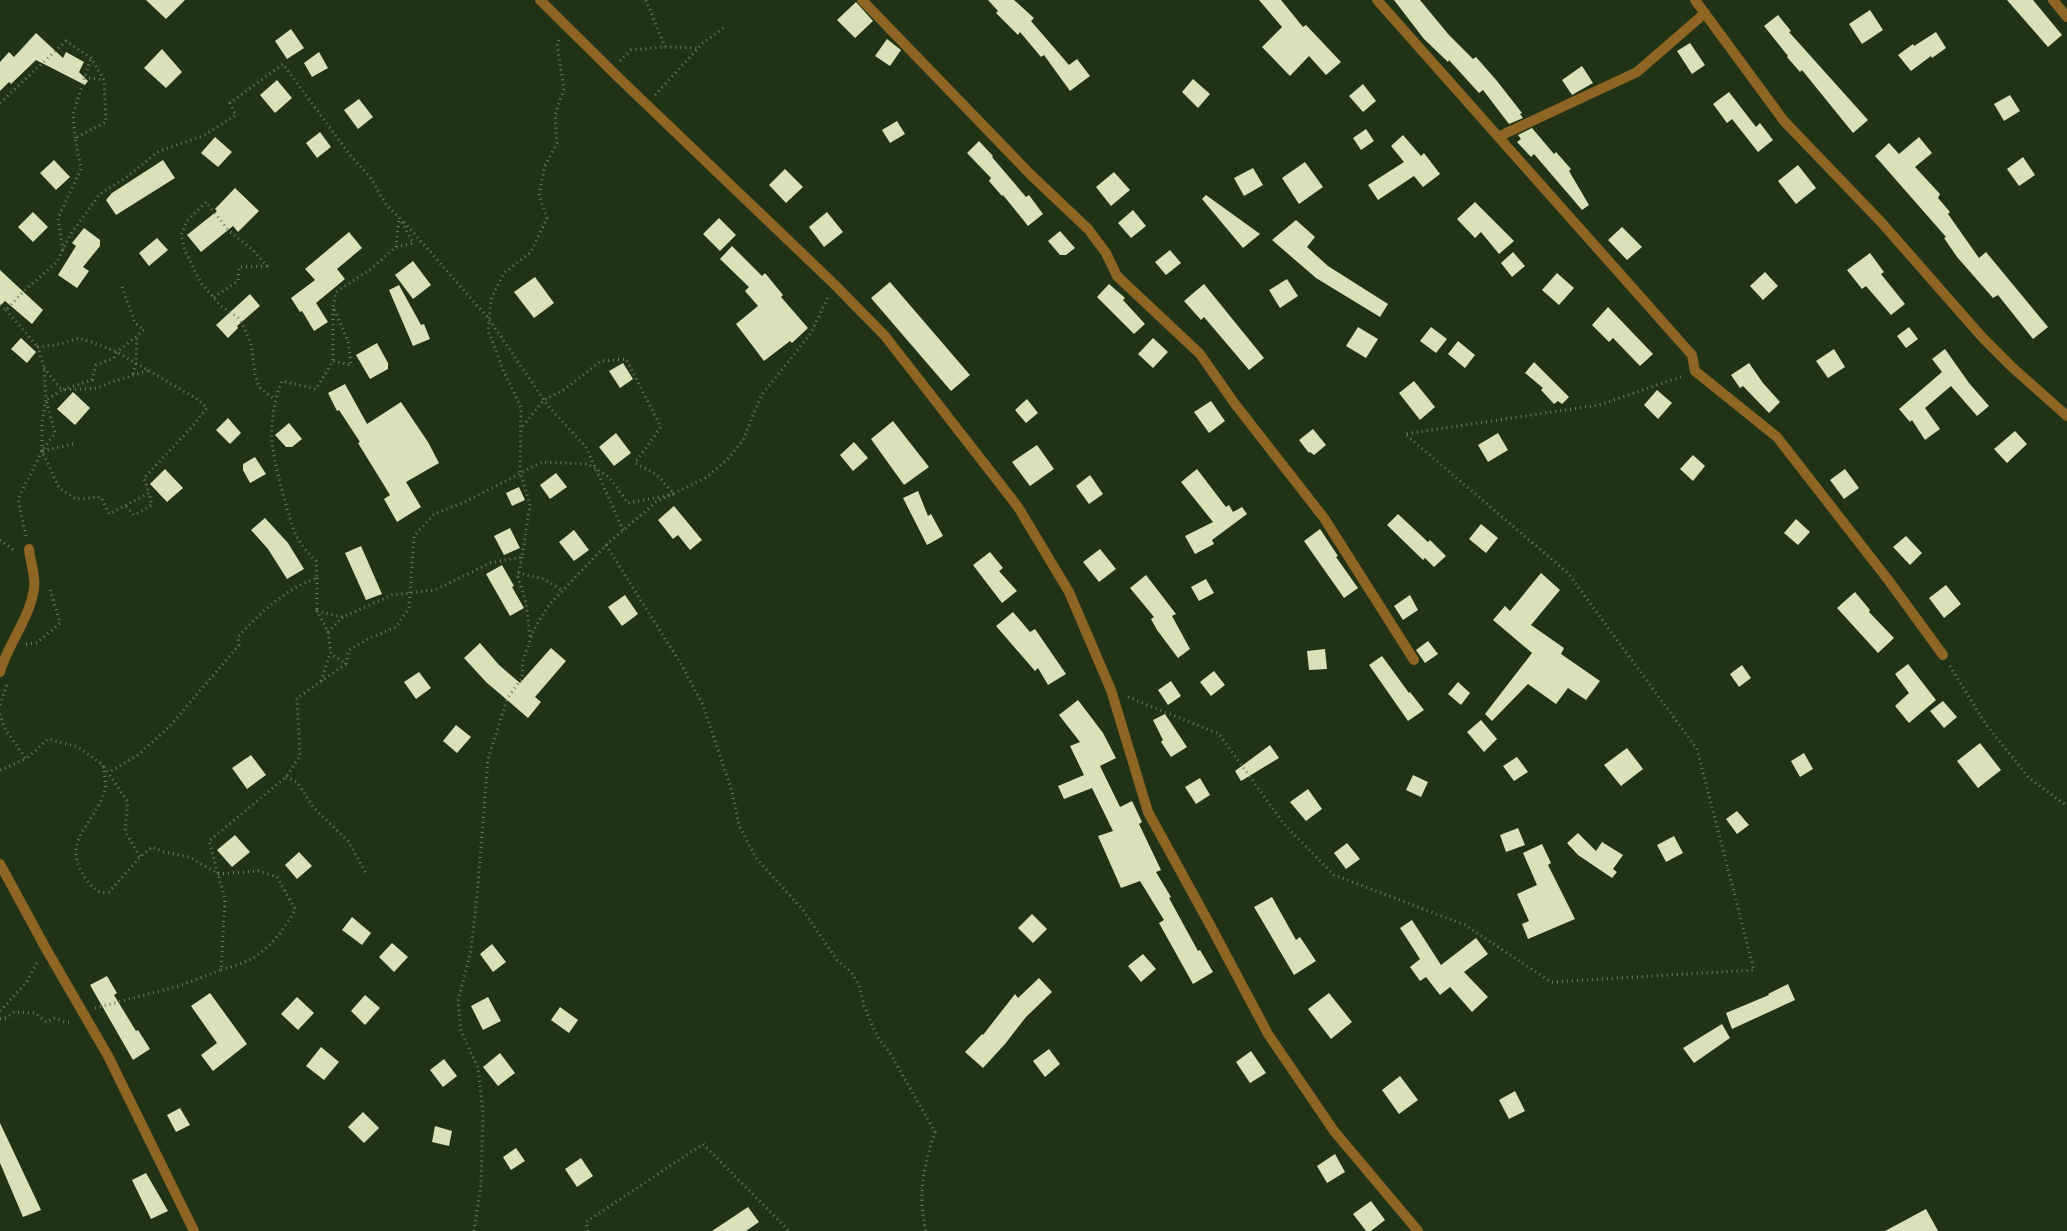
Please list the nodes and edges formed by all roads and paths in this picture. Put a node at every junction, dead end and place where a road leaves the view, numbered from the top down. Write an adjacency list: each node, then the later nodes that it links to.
1 (540, 0): 9 (street)
2 (646, 0): 11 (path)
3 (862, 0): 67 (street)
4 (1377, 0): 19 (street)
5 (1695, 0): 7 (street)
6 (2053, 0): 8 (street)
7 (1705, 13): 19 (street); 44 (street)
8 (2067, 17)
9 (564, 24): 14 (street); 30 (path)
10 (726, 26): 12 (path)
11 (665, 47): 12 (path); 14 (path)
12 (698, 48): 18 (path)
13 (92, 58): 15 (path); 16 (path); 17 (path)
14 (610, 69): 18 (street)
15 (84, 77): 16 (path); 20 (path)
16 (104, 80): 20 (path)
17 (0, 103)
18 (646, 105): 24 (street)
19 (1500, 136): 38 (street)
20 (75, 138): 23 (path)
21 (399, 217): 22 (path); 22 (path); 23 (path); 30 (path)
22 (396, 247): 28 (path)
23 (63, 250): 29 (path)
24 (834, 284): 51 (path); 71 (street)
25 (122, 288): 31 (path)
26 (214, 297): 26 (path); 41 (path)
27 (0, 305): 29 (path)
28 (333, 307): 34 (path); 34 (path)
29 (6, 310): 32 (path)
30 (489, 319): 43 (path); 45 (path)
31 (137, 336): 33 (path); 35 (path)
32 (38, 348): 33 (path); 36 (path)
33 (117, 352): 35 (path); 40 (path)
34 (333, 361): 41 (path)
35 (136, 362): 37 (path); 39 (path)
36 (44, 368): 40 (path); 42 (path)
37 (150, 370): 39 (path); 50 (path)
38 (1695, 371): 66 (street); 71 (path)
39 (133, 375): 40 (path)
40 (62, 390): 42 (path)
41 (274, 399): 58 (path)
42 (46, 400): 47 (path); 47 (path)
43 (544, 400): 45 (path); 48 (path); 51 (path)
44 (2067, 416)
45 (522, 427): 49 (path)
46 (73, 444): 47 (path)
47 (42, 451): 52 (path); 55 (path)
48 (596, 469): 49 (path); 51 (path); 53 (path)
49 (520, 472): 56 (path); 60 (path)
50 (149, 493): 52 (path); 52 (path)
51 (674, 494): 53 (path)
52 (125, 505)
53 (623, 530): 54 (path)
54 (606, 545): 59 (path); 93 (path)
55 (29, 549): 69 (street)
56 (522, 557): 57 (path); 60 (path)
57 (518, 573): 59 (path); 64 (path)
58 (317, 578): 61 (path); 77 (path)
59 (564, 590): 64 (path)
60 (411, 593): 62 (path); 68 (path)
61 (317, 612): 62 (path); 63 (path)
62 (343, 617): 63 (path)
63 (328, 632): 65 (path)
64 (530, 639): 90 (path)
65 (330, 654): 68 (path); 70 (path)
66 (1944, 655): 79 (path)
67 (1414, 660)
68 (346, 664): 70 (path)
69 (0, 672)
70 (321, 682): 78 (path)
71 (1111, 690): 94 (street)
72 (0, 714): 73 (path)
73 (2, 727): 74 (path)
74 (26, 759): 75 (path); 76 (path)
75 (103, 765): 77 (path); 80 (path)
76 (0, 770)
77 (108, 772): 80 (path)
78 (286, 777): 82 (path); 83 (path)
79 (2067, 806)
80 (140, 857): 82 (path)
81 (0, 864): 84 (street)
82 (219, 874): 85 (path); 85 (path)
83 (366, 875)
84 (45, 947): 86 (path); 87 (street)
85 (222, 970): 87 (path)
86 (0, 1011)
87 (85, 1016): 88 (path); 89 (street)
88 (0, 1019)
89 (194, 1231)
90 (474, 1231)
91 (588, 1231): 92 (path)
92 (789, 1231)
93 (926, 1231)
94 (1418, 1231)

